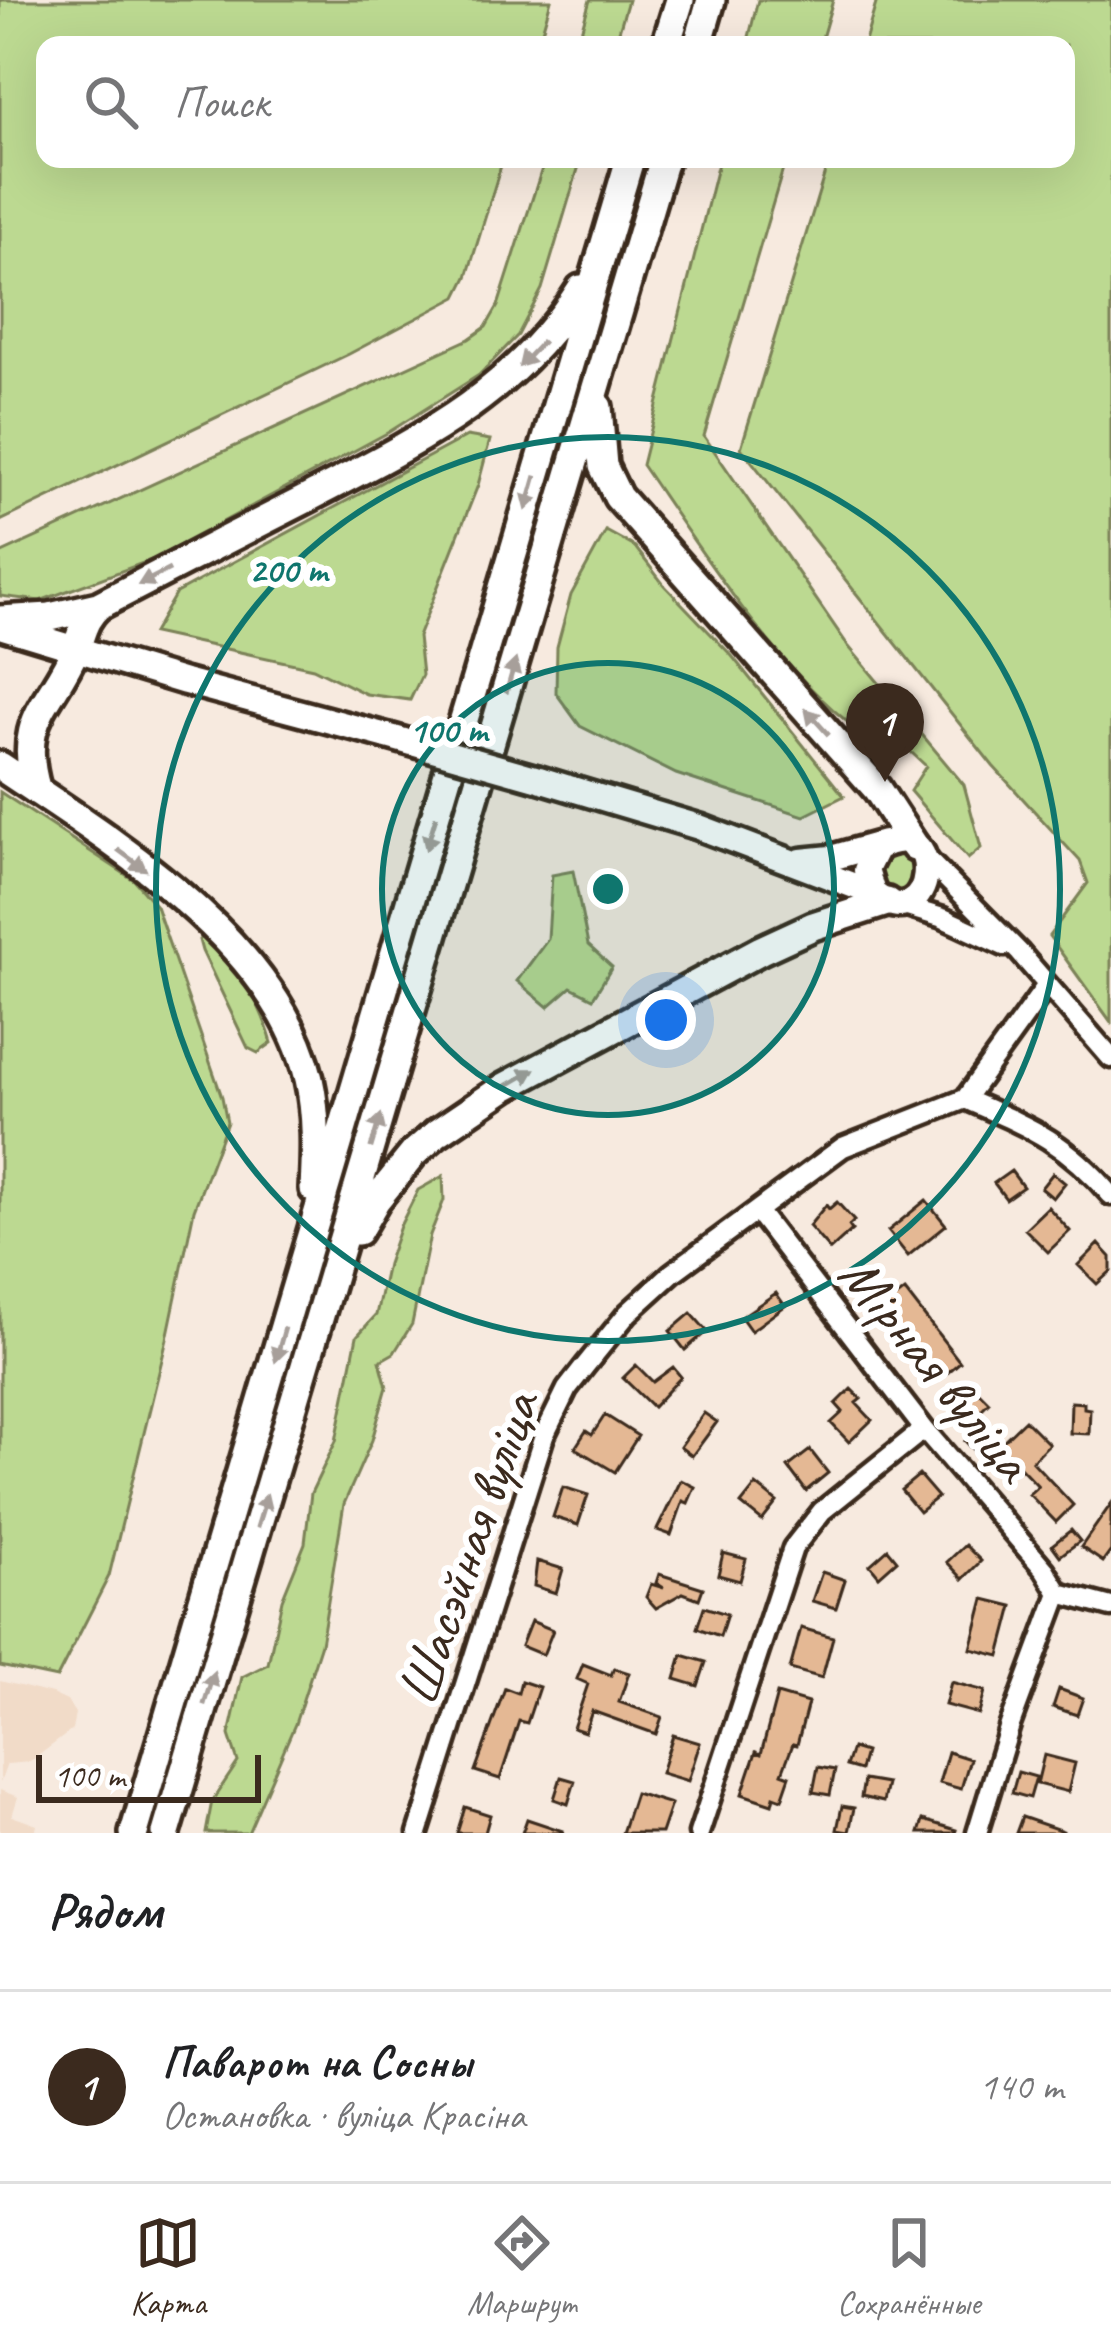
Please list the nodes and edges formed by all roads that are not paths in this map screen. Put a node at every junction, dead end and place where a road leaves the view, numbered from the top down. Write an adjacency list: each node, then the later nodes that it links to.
1 (680, 0): 3 (highway)
2 (711, 0): 4 (highway)
3 (669, 36)
4 (701, 36)
5 (627, 168): 7 (highway)
6 (661, 168): 8 (highway)
7 (599, 260): 9 (highway, one-way to 9); 24 (highway, one-way to 24)
8 (596, 385): 15 (highway, one-way to 8); 25 (highway, one-way to 8)
9 (98, 606): 10 (highway); 11 (highway)
10 (0, 623): 11 (main road)
11 (75, 649): 13 (highway); 16 (main road, bridge)
12 (0, 766): 13 (highway)
13 (38, 791): 24 (highway, one-way to 24)
14 (885, 843): 15 (main road); 16 (main road); 17 (main road)
15 (920, 851): 17 (main road); 18 (street)
16 (793, 861): 17 (main road)
17 (886, 899): 18 (street); 25 (highway, one-way to 17)
18 (1020, 953): 19 (street)
19 (1047, 985): 20 (street); 21 (street)
20 (1111, 1058)
21 (965, 1099): 22 (street); 23 (street, Шасэйная вуліца)
22 (1111, 1195)
23 (757, 1210): 26 (street, Мірная вуліца); 31 (street, Шасэйная вуліца)
24 (312, 1232): 29 (highway, one-way to 29)
25 (331, 1283): 30 (highway, one-way to 25)
26 (924, 1429): 27 (street, Мірная вуліца); 32 (street)
27 (1059, 1593): 28 (street); 33 (street)
28 (1111, 1607)
29 (134, 1833)
30 (166, 1833)
31 (418, 1833)
32 (698, 1833)
33 (977, 1833)

